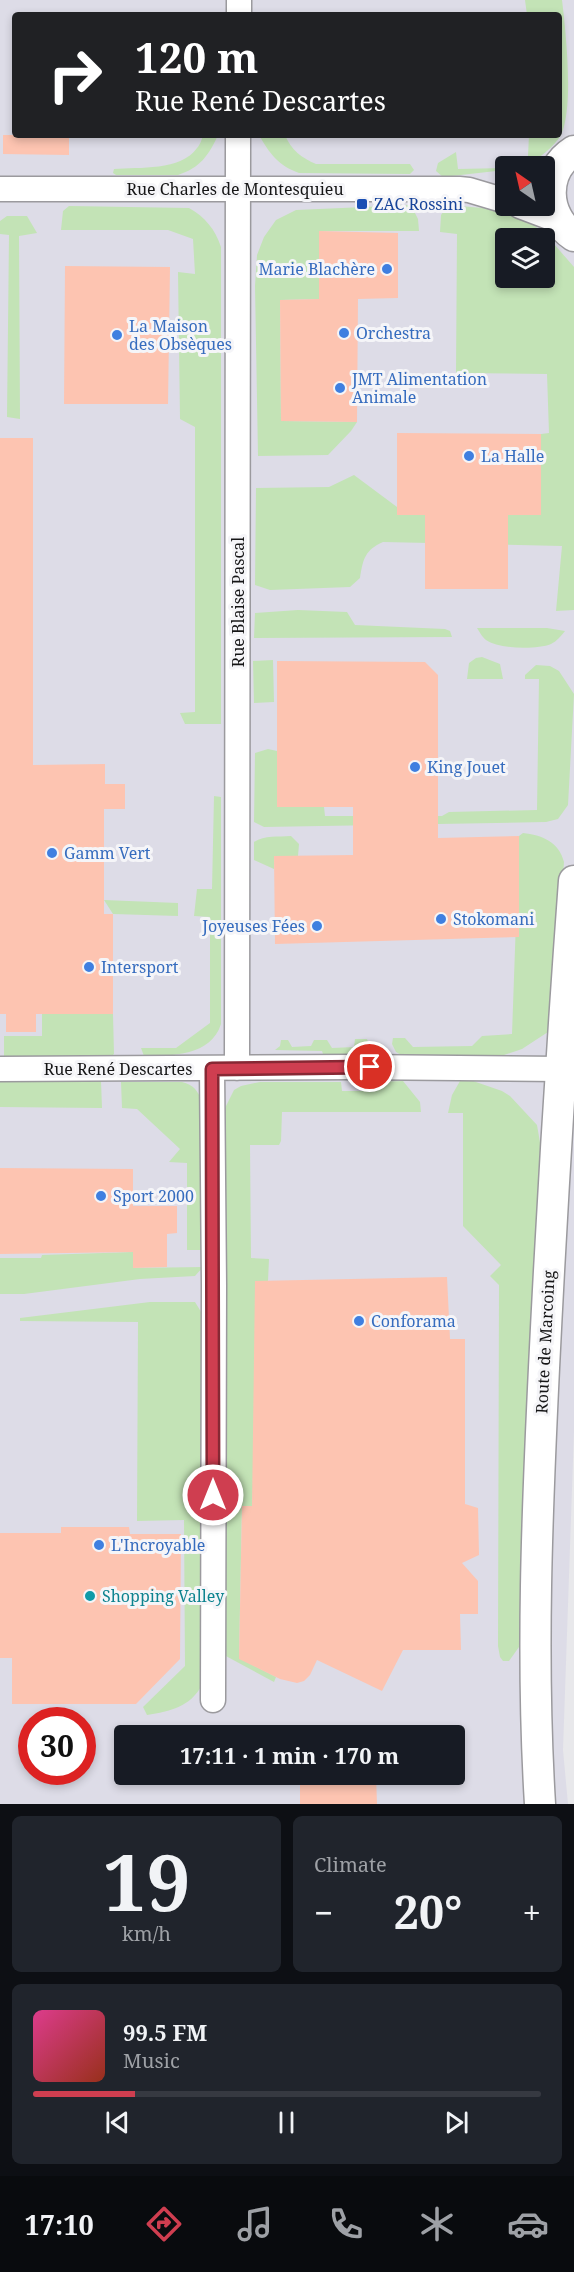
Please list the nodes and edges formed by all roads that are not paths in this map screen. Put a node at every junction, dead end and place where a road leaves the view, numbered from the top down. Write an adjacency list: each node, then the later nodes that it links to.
1 (238, 138): 5 (street, Rue Blaise Pascal)
2 (564, 157): 9 (street)
3 (495, 185): 6 (street, Rue Charles de Montesquieu)
4 (0, 189): 5 (street, Rue Charles de Montesquieu)
5 (238, 189): 6 (street, Rue Charles de Montesquieu); 11 (street, Rue Blaise Pascal)
6 (470, 190): 7 (street, Rue Charles de Montesquieu)
7 (495, 198)
8 (541, 216): 9 (street)
9 (566, 228)
10 (574, 881): 14 (street, Route de Marcoing)
11 (237, 1068): 13 (street, Rue René Descartes); 14 (street, Rue René Descartes)
12 (0, 1069): 13 (street, Rue René Descartes)
13 (212, 1069): 15 (street)
14 (560, 1069): 16 (street, Route de Marcoing)
15 (213, 1700)
16 (540, 1804)

